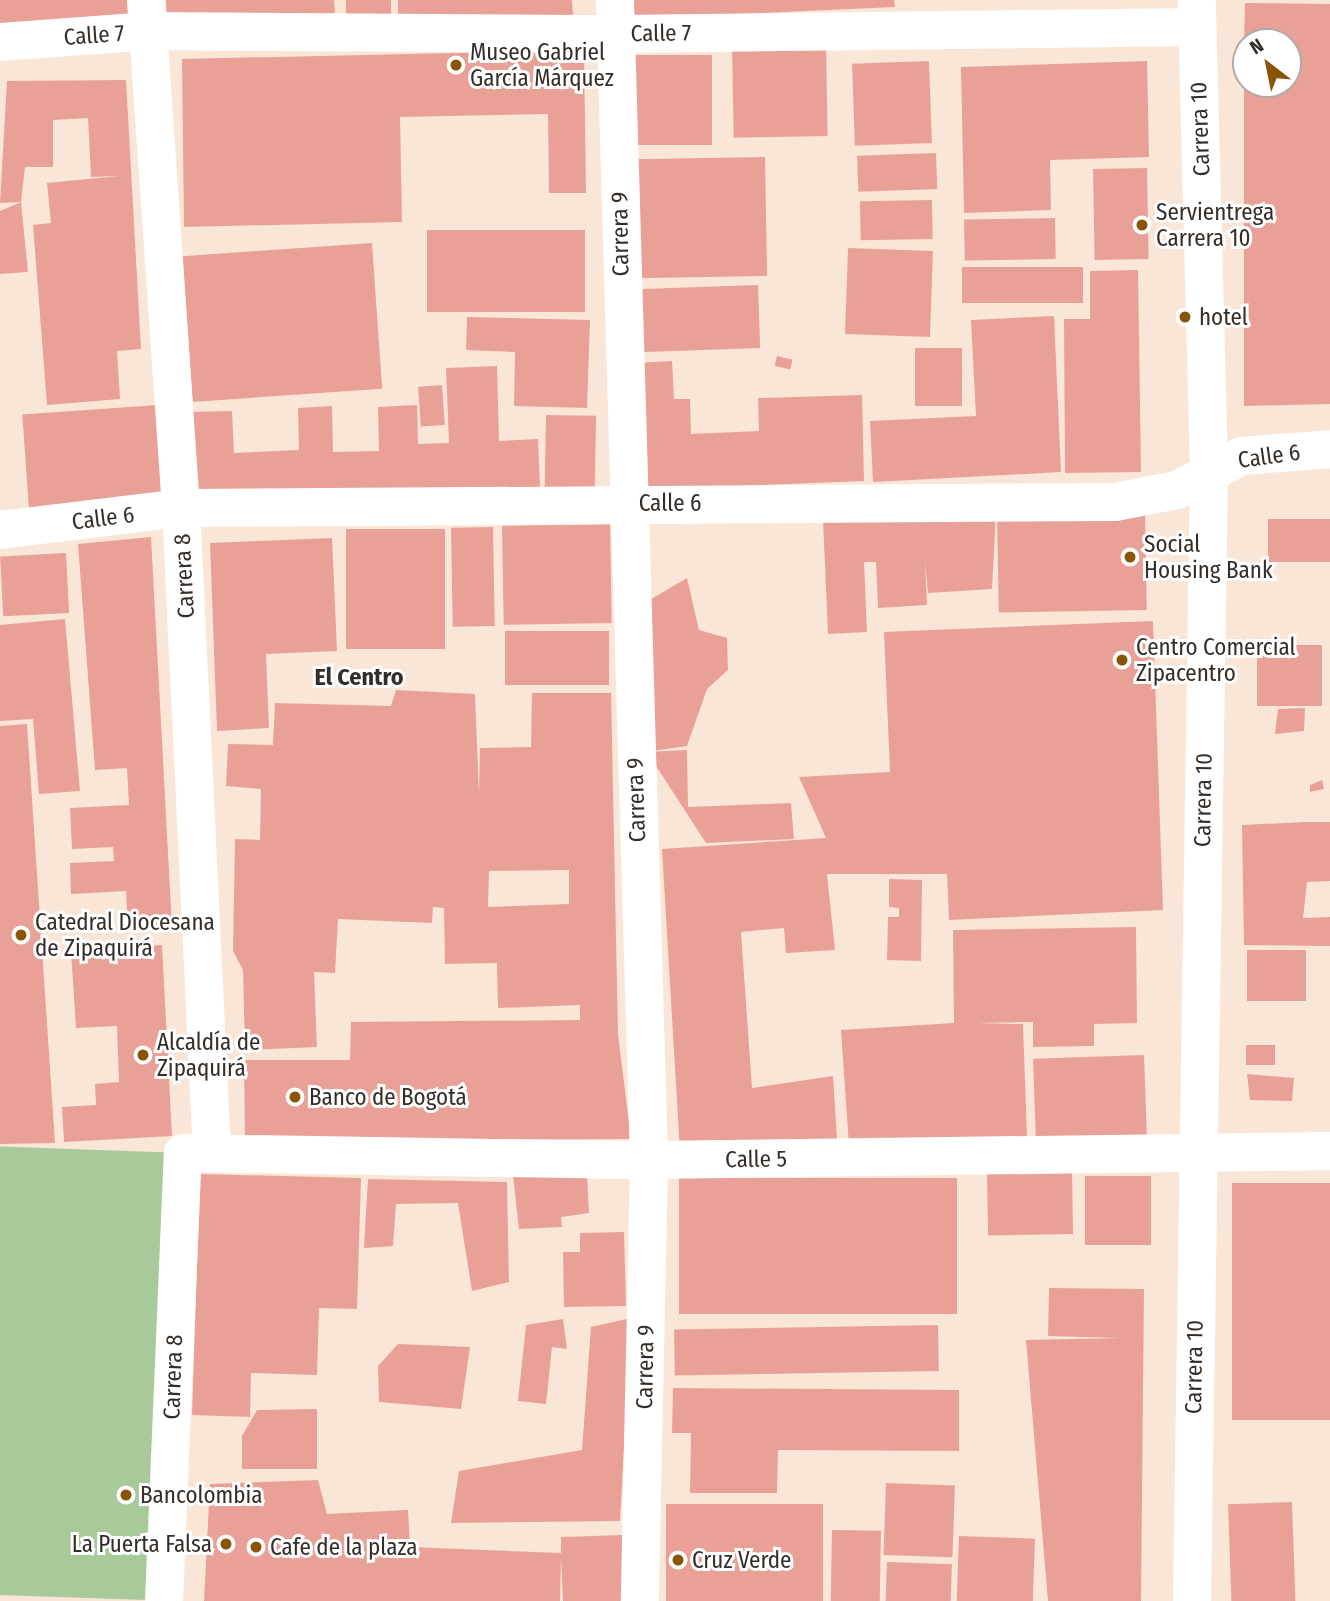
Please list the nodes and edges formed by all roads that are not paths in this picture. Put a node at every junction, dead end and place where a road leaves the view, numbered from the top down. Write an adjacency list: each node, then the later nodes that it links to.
1 (1197, 14): 3 (street, Calle 7); 6 (street, Carrera 10)
2 (148, 15): 3 (street, Calle 7); 4 (street, Calle 7); 8 (street, Carrera 8)
3 (616, 17): 7 (street, Carrera 9)
4 (0, 42)
5 (1330, 449): 6 (street, Calle 6)
6 (1209, 469): 7 (street, Calle 6); 12 (street, Carrera 10)
7 (625, 503): 8 (street, Calle 6); 13 (street, Carrera 9)
8 (181, 509): 9 (street, Calle 6); 11 (street, Carrera 8)
9 (0, 529)
10 (1330, 1151): 12 (street, Calle 5)
11 (197, 1153): 13 (street, Calle 5); 14 (street, Carrera 8)
12 (1196, 1154): 13 (street, Calle 5); 16 (street, Carrera 10)
13 (649, 1160): 15 (street, Carrera 9)
14 (164, 1601)
15 (640, 1601)
16 (1192, 1601)

